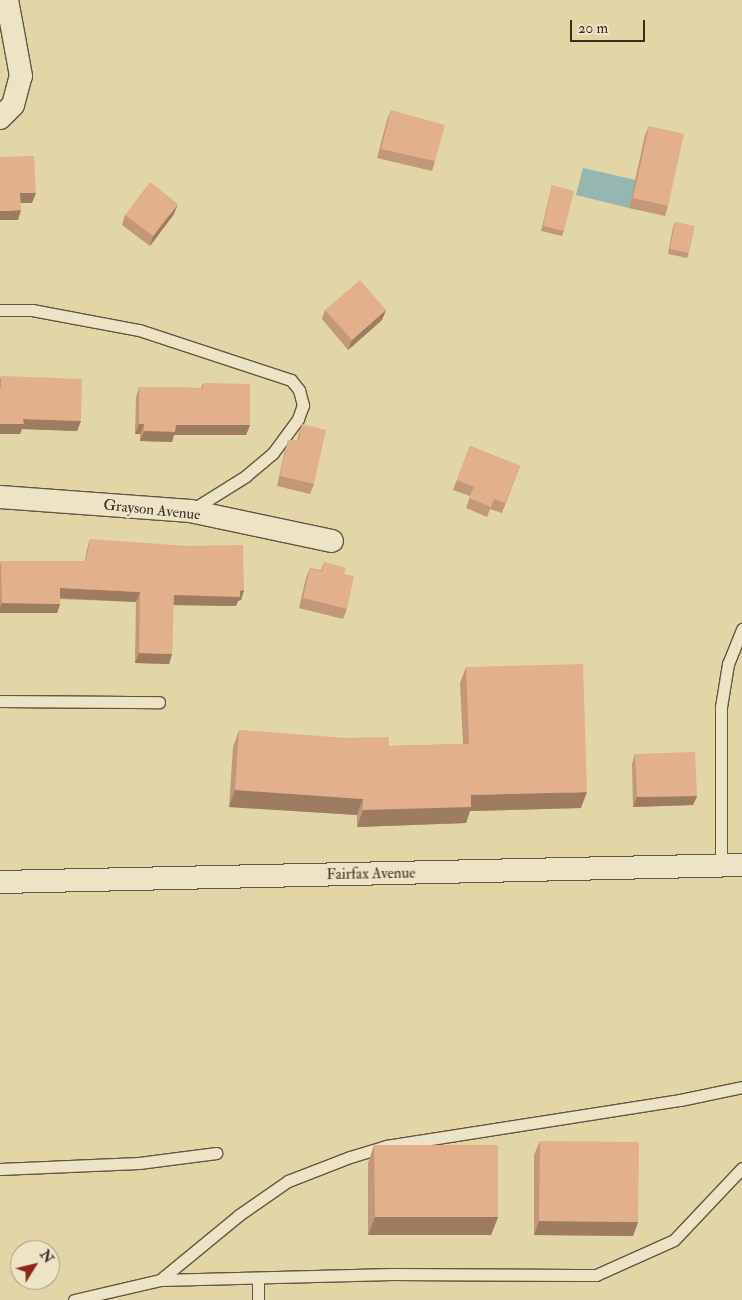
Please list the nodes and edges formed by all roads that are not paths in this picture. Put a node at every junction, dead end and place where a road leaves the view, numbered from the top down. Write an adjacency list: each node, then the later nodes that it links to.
1 (7, 0): 2 (street)
2 (0, 118)
3 (0, 310): 5 (lane)
4 (0, 497): 5 (street, Grayson Avenue)
5 (190, 511): 6 (street, Grayson Avenue)
6 (332, 540)
7 (742, 629): 10 (lane)
8 (0, 701): 9 (lane)
9 (159, 702)
10 (731, 865): 11 (street, Fairfax Avenue)
11 (0, 882)
12 (742, 1087): 17 (lane)
13 (216, 1153): 15 (lane)
14 (742, 1168): 16 (lane)
15 (0, 1169)
16 (258, 1278): 17 (lane); 19 (lane)
17 (160, 1280): 18 (lane)
18 (74, 1300)
19 (258, 1300)

